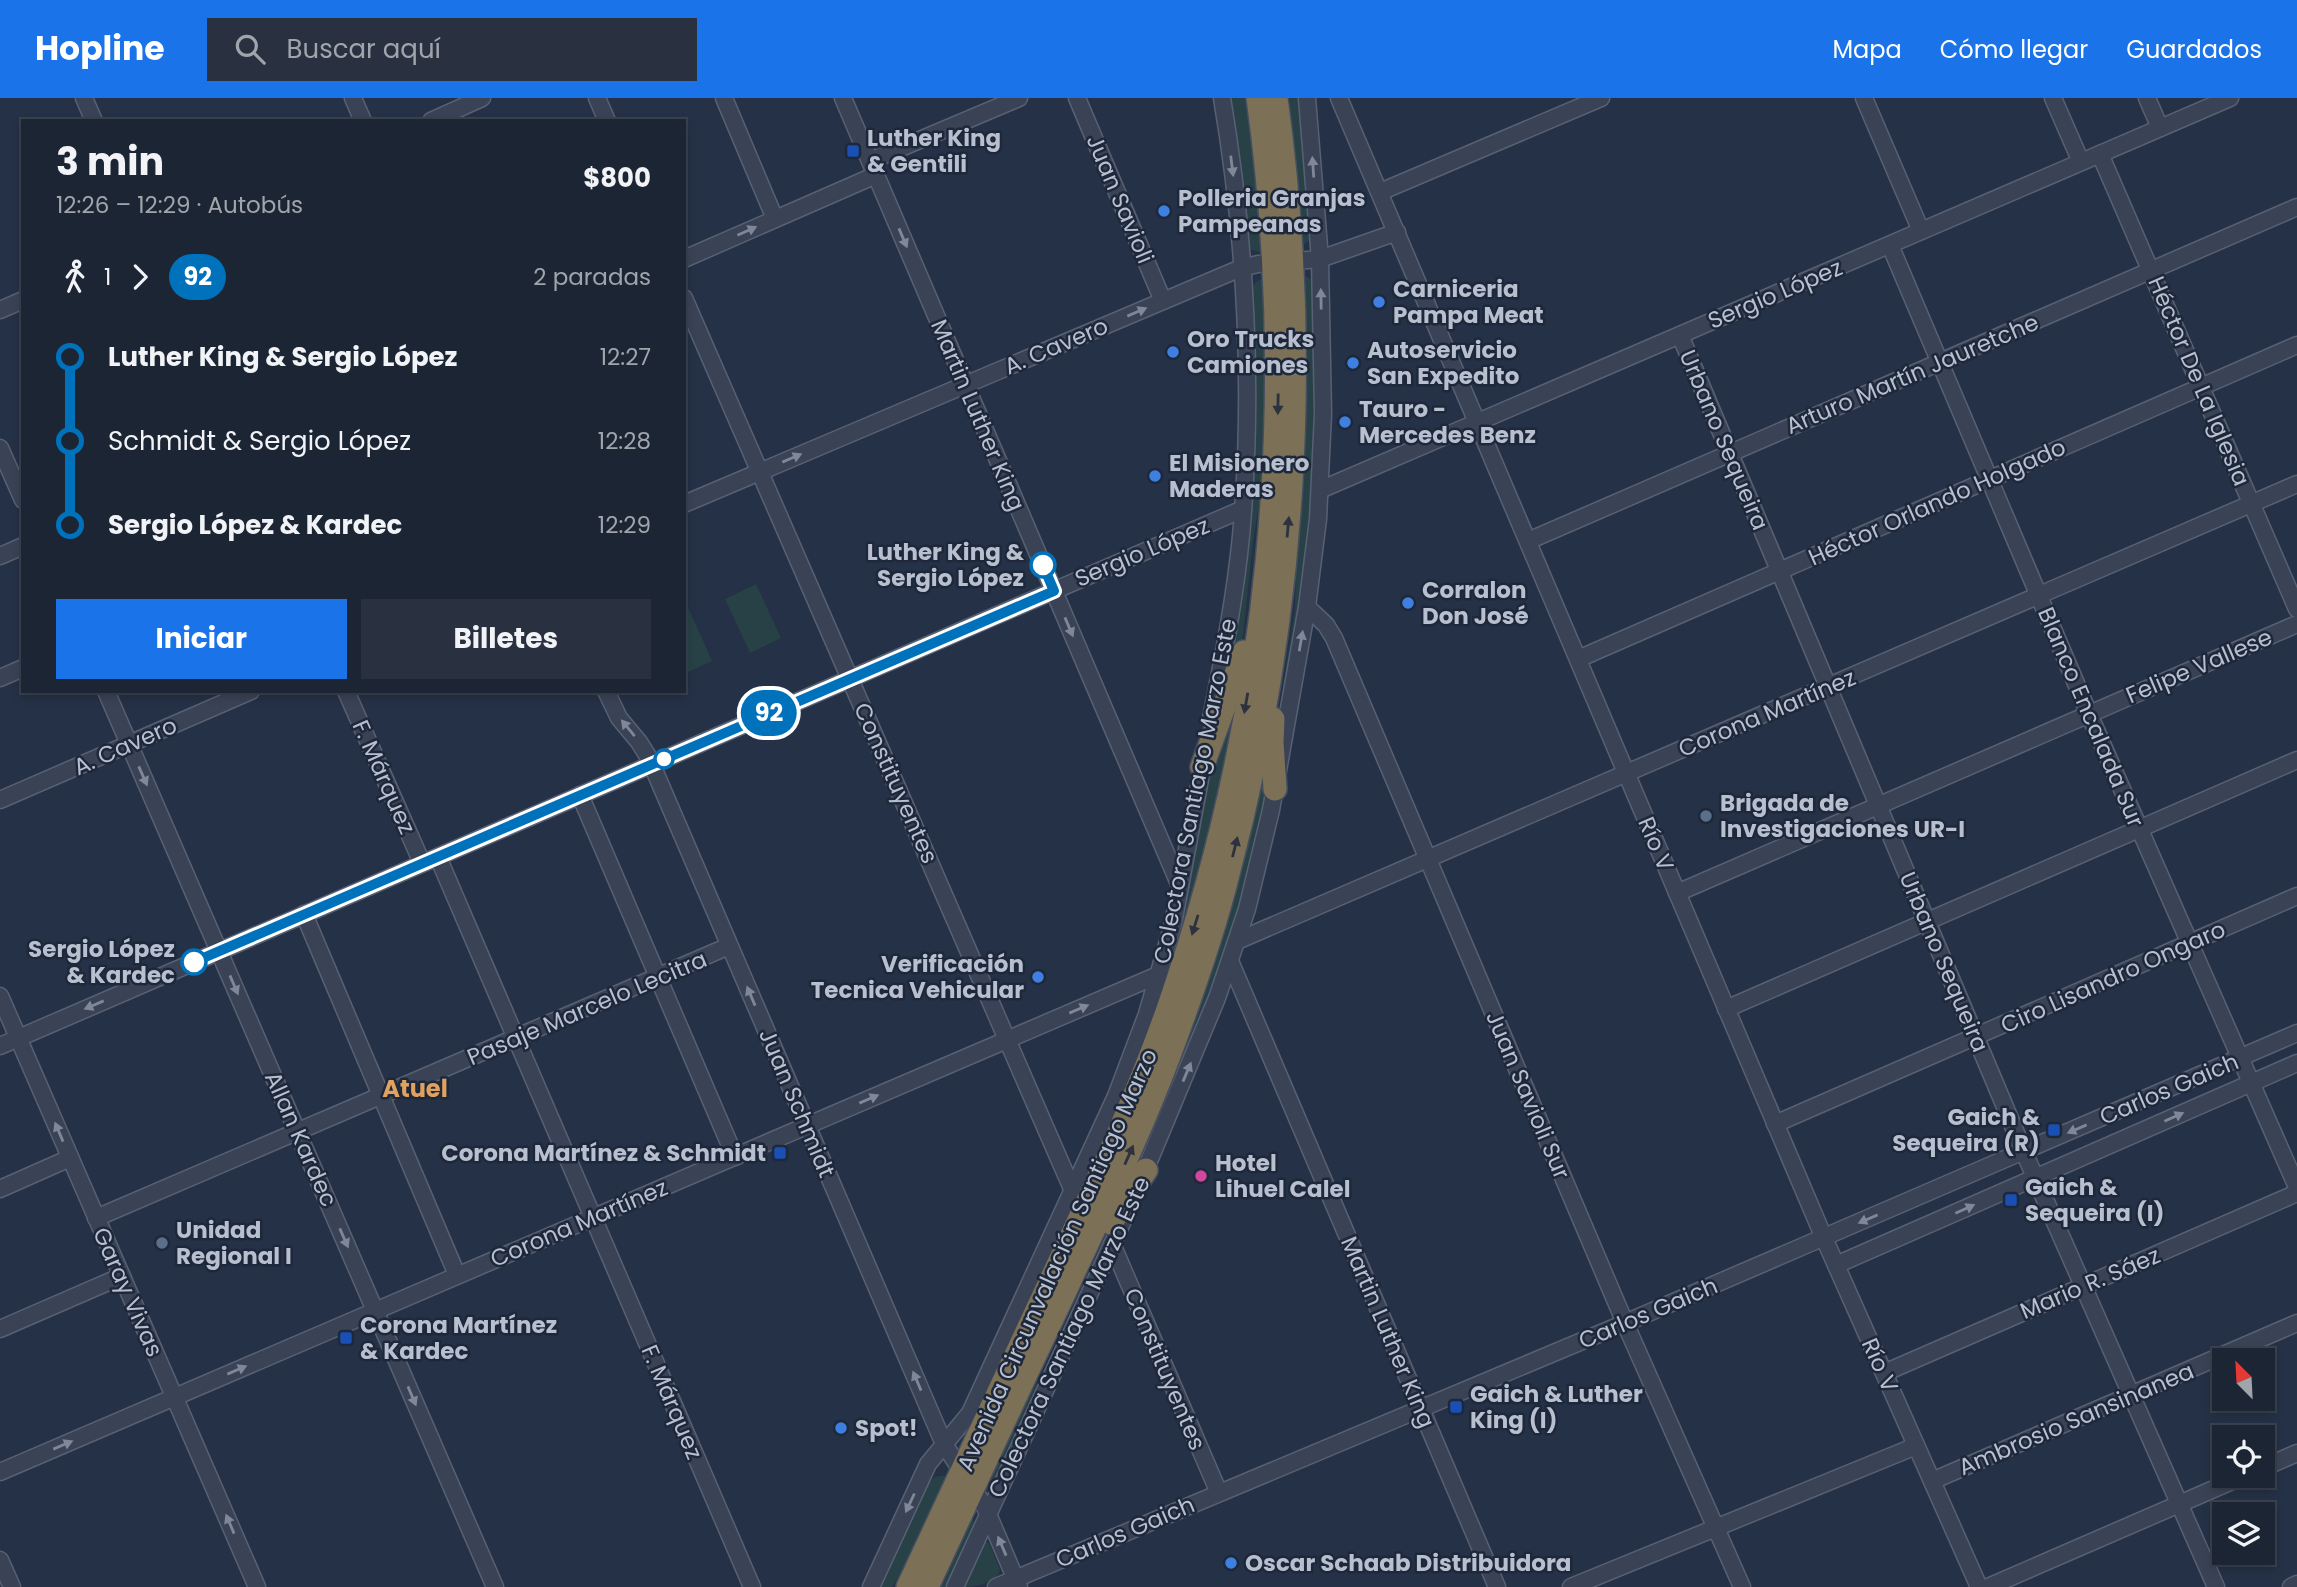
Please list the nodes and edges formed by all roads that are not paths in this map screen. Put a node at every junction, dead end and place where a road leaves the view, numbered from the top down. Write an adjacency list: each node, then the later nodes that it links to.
1 (84, 98): 20 (street)
2 (353, 98): 21 (street)
3 (482, 98): 22 (street)
4 (597, 98): 23 (street)
5 (724, 98): 31 (street)
6 (843, 98): 27 (street, Martin Luther King)
7 (1019, 98): 27 (street)
8 (1077, 98): 41 (street, Juan Savioli)
9 (1222, 98): 38 (street, Colectora Santiago Marzo Este, one-way to 38)
10 (1258, 98): 37 (highway, Avenida Circunvalación Santiago Marzo)
11 (1276, 98): 28 (highway, Avenida Circunvalación Santiago Marzo)
12 (1284, 98): 28 (highway)
13 (1307, 98): 36 (street, Colectora Santiago Marzo Este, one-way to 13)
14 (1339, 98): 29 (street, Río V)
15 (1601, 98): 29 (street)
16 (1864, 98): 32 (street)
17 (2053, 98): 26 (street)
18 (2147, 98): 24 (street)
19 (2230, 98): 24 (street, Sergio López)
20 (93, 119)
21 (362, 119)
22 (435, 119)
23 (606, 119)
24 (2160, 128): 25 (street, Sergio López)
25 (2100, 154): 26 (street, Sergio López); 39 (street, Héctor De La Iglesia)
26 (2081, 162): 32 (street, Sergio López)
27 (873, 168): 31 (street); 47 (street, Martin Luther King, one-way to 47)
28 (1285, 177): 37 (highway, Avenida Circunvalación Santiago Marzo)
29 (1380, 192): 33 (street, Río V)
30 (2297, 208): 39 (street, Arturo Martín Jauretche)
31 (775, 219): 35 (street, one-way to 31)
32 (1922, 231): 34 (street, Sergio López)
33 (1396, 232): 36 (street, A. Cavero); 49 (street, Río V)
34 (1890, 244): 44 (street, Sergio López); 46 (street, Blanco Encalada Sur)
35 (686, 258)
36 (1320, 259): 37 (street, A. Cavero); 56 (street, Colectora Santiago Marzo Este, one-way to 36)
37 (1283, 262): 38 (street, A. Cavero); 53 (highway, Avenida Circunvalación Santiago Marzo, one-way to 53); 64 (highway, Avenida Circunvalación Santiago Marzo, one-way to 37)
38 (1241, 268): 41 (street, A. Cavero); 60 (street, Colectora Santiago Marzo Este)
39 (2151, 271): 46 (street, Arturo Martín Jauretche); 48 (street, Héctor De La Iglesia)
40 (21, 301): 43 (street)
41 (1163, 301): 47 (street, A. Cavero, one-way to 41)
42 (686, 304): 52 (street, Constituyentes)
43 (0, 310)
44 (1680, 335): 49 (street, Sergio López); 51 (street, Urbano Sequeira)
45 (2297, 345): 48 (street, Héctor Orlando Holgado)
46 (1940, 362): 51 (street, Arturo Martín Jauretche); 54 (street, Blanco Encalada Sur)
47 (965, 385): 52 (street, A. Cavero, one-way to 47); 66 (street, Martin Luther King)
48 (2201, 387): 54 (street, Héctor Orlando Holgado); 59 (street, Héctor De La Iglesia)
49 (1477, 422): 56 (street, Sergio López); 61 (street, Río V)
50 (0, 448): 57 (street)
51 (1730, 453): 61 (street, Arturo Martín Jauretche); 65 (street, Urbano Sequeira)
52 (760, 472): 58 (street, A. Cavero); 74 (street, Constituyentes)
53 (1275, 473): 84 (highway); 151 (highway, Avenida Circunvalación Santiago Marzo, one-way to 151)
54 (1989, 479): 65 (street, Héctor Orlando Holgado); 67 (street, Blanco Encalada Sur)
55 (2297, 484): 59 (street, Corona Martínez)
56 (1320, 490): 68 (street, Colectora Santiago Marzo Este)
57 (21, 495)
58 (686, 503)
59 (2252, 504): 67 (street, Corona Martínez); 69 (street, Héctor De La Iglesia)
60 (1243, 509): 66 (street, Sergio López); 84 (street, Colectora Santiago Marzo Este)
61 (1528, 541): 71 (street, Río V)
62 (21, 547): 63 (street)
63 (0, 556)
64 (1285, 568): 86 (highway); 145 (highway, Avenida Circunvalación Santiago Marzo, one-way to 64)
65 (1779, 571): 71 (street, Héctor Orlando Holgado); 75 (street, Urbano Sequeira)
66 (1054, 591): 74 (street, Sergio López); 93 (street, Martin Luther King, one-way to 93)
67 (2039, 596): 75 (street, Corona Martínez); 80 (street, Blanco Encalada Sur)
68 (1307, 607): 86 (street, Colectora Santiago Marzo Este, one-way to 68); 91 (street, Juan Savioli Sur)
69 (2297, 609)
70 (2297, 624): 80 (street, Felipe Vallese)
71 (1578, 659): 85 (street, Río V)
72 (21, 669): 73 (street)
73 (0, 678)
74 (850, 678): 83 (street, Sergio López); 111 (street, Constituyentes)
75 (1828, 687): 85 (street, Corona Martínez); 89 (street, Urbano Sequeira)
76 (107, 693): 81 (street, Allan Kardec)
77 (246, 693): 81 (street, A. Cavero)
78 (347, 693): 92 (street, F. Márquez)
79 (607, 693): 83 (street, Juan Schmidt, one-way to 79)
80 (2089, 714): 89 (street, Felipe Vallese); 90 (street, Blanco Encalada Sur)
81 (129, 744): 88 (street, A. Cavero); 101 (street, Allan Kardec, one-way to 101)
82 (2297, 760): 90 (street)
83 (651, 764): 87 (street, Sergio López); 100 (street, Juan Schmidt)
84 (1202, 767): 93 (street, Colectora Santiago Marzo Este)
85 (1626, 773): 91 (street, Corona Martínez); 94 (street, Río V)
86 (1275, 789): 98 (street, Colectora Santiago Marzo Este)
87 (580, 795): 92 (street, Sergio López); 104 (street)
88 (0, 800)
89 (1878, 806): 94 (street, Felipe Vallese); 97 (street, Urbano Sequeira)
90 (2139, 829): 97 (street); 99 (street, Blanco Encalada Sur)
91 (1427, 859): 98 (street, Corona Martínez); 138 (street, Juan Savioli Sur)
92 (430, 860): 96 (street, Sergio López); 110 (street, F. Márquez)
93 (1180, 886): 103 (street, Colectora Santiago Marzo Este)
94 (1677, 893): 106 (street, Río V)
95 (2297, 896): 99 (street, Ciro Lisandro Ongaro)
96 (304, 914): 101 (street, Sergio López); 116 (street)
97 (1927, 921): 106 (street); 108 (street, Urbano Sequeira)
98 (1237, 941): 102 (street, Colectora Santiago Marzo Este)
99 (2190, 943): 108 (street, Ciro Lisandro Ongaro); 113 (street, Blanco Encalada Sur)
100 (729, 946): 104 (street, Pasaje Marcelo Lecitra); 118 (street, Juan Schmidt, one-way to 100)
101 (219, 951): 109 (street, Sergio López, one-way to 109); 119 (street, Allan Kardec, one-way to 119)
102 (1230, 961): 123 (street, Colectora Santiago Marzo Este, one-way to 102); 144 (street, Martin Luther King)
103 (1158, 975): 111 (street, Corona Martínez, one-way to 103); 127 (street, Colectora Santiago Marzo Este)
104 (658, 977): 110 (street, Pasaje Marcelo Lecitra); 121 (street)
105 (0, 996): 109 (street, Garay Vivas)
106 (1726, 1009): 117 (street, Río V)
107 (2297, 1033): 113 (street, Carlos Gaich)
108 (1975, 1037): 117 (street, Ciro Lisandro Ongaro); 120 (street, Urbano Sequeira)
109 (18, 1038): 112 (street, Sergio López); 122 (street, Garay Vivas, one-way to 109)
110 (515, 1038): 116 (street, Pasaje Marcelo Lecitra); 130 (street, F. Márquez)
111 (1008, 1040): 118 (street, Corona Martínez, one-way to 111); 127 (street, Constituyentes)
112 (0, 1046)
113 (2240, 1058): 115 (street, Blanco Encalada Sur); 120 (street, Carlos Gaich, one-way to 120)
114 (2297, 1063): 115 (street, Carlos Gaich)
115 (2251, 1084): 124 (street, Carlos Gaich, one-way to 115); 125 (street, Blanco Encalada Sur)
116 (381, 1096): 119 (street, Pasaje Marcelo Lecitra); 134 (street)
117 (1775, 1124): 131 (street, Río V)
118 (807, 1126): 121 (street, Corona Martínez); 146 (street, Juan Schmidt, one-way to 118)
119 (298, 1132): 129 (street, Pasaje Marcelo Lecitra); 137 (street, Allan Kardec, one-way to 137)
120 (2024, 1152): 124 (street, Urbano Sequeira); 131 (street, Carlos Gaich, one-way to 131)
121 (735, 1157): 130 (street, Corona Martínez)
122 (71, 1158): 126 (street); 129 (street, Garay Vivas)
123 (1146, 1170): 132 (street, Colectora Santiago Marzo Este); 145 (highway)
124 (2037, 1177): 133 (street, Carlos Gaich, one-way to 124); 136 (street, Urbano Sequeira)
125 (2297, 1187)
126 (0, 1189)
127 (1073, 1191): 146 (street, Colectora Santiago Marzo Este)
128 (2297, 1194): 136 (street, Mario R. Sáez)
129 (96, 1218): 135 (street, Garay Vivas)
130 (592, 1218): 134 (street, Corona Martínez); 165 (street, F. Márquez)
131 (1824, 1238): 133 (street, Río V); 138 (street, Carlos Gaich)
132 (1112, 1244): 154 (street, Constituyentes); 156 (street, Colectora Santiago Marzo Este)
133 (1836, 1265): 141 (street, Río V)
134 (457, 1275): 137 (street, Corona Martínez)
135 (122, 1276): 140 (street); 143 (street, Garay Vivas)
136 (2084, 1286): 141 (street, Mario R. Sáez); 142 (street, Urbano Sequeira)
137 (376, 1311): 143 (street, Corona Martínez, one-way to 137); 164 (street, Allan Kardec, one-way to 164)
138 (1625, 1323): 144 (street, Carlos Gaich); 157 (street, Juan Savioli Sur)
139 (2297, 1323): 142 (street, Ambrosio Sansinanea)
140 (0, 1329)
141 (1884, 1373): 147 (street, Río V)
142 (2132, 1395): 152 (street, Ambrosio Sansinanea); 155 (street, Urbano Sequeira)
143 (174, 1397): 150 (street, Corona Martínez, one-way to 143); 163 (street, Garay Vivas, one-way to 143)
144 (1421, 1408): 154 (street, Carlos Gaich); 172 (street, Martin Luther King)
145 (1006, 1416): 151 (highway, Avenida Circunvalación Santiago Marzo)
146 (944, 1444): 151 (street, Juan Schmidt); 166 (street, Colectora Santiago Marzo Este, one-way to 166)
147 (1916, 1446): 152 (street, Río V); 157 (street)
148 (2297, 1453): 149 (street)
149 (2275, 1463)
150 (0, 1472)
151 (967, 1479): 156 (street, Juan Schmidt); 158 (highway, Avenida Circunvalación Santiago Marzo); 169 (highway, Avenida Circunvalación Santiago Marzo)
152 (1931, 1481): 175 (street, Río V)
153 (2216, 1488): 155 (street)
154 (1219, 1493): 160 (street, Carlos Gaich)
155 (2179, 1504): 176 (street); 177 (street, Urbano Sequeira)
156 (988, 1514): 160 (street, Juan Schmidt, one-way to 156); 170 (street, Colectora Santiago Marzo Este)
157 (1716, 1528): 173 (street); 174 (street, Juan Savioli Sur)
158 (923, 1553): 167 (highway); 168 (highway, Avenida Circunvalación Santiago Marzo)
159 (0, 1560): 162 (street)
160 (1017, 1583): 171 (street, Carlos Gaich)
161 (2297, 1584): 178 (street)
162 (12, 1587)
163 (257, 1587)
164 (495, 1587)
165 (752, 1587)
166 (871, 1587)
167 (899, 1587)
168 (908, 1587)
169 (927, 1587)
170 (955, 1587)
171 (996, 1587)
172 (1497, 1587)
173 (1571, 1587)
174 (1742, 1587)
175 (1979, 1587)
176 (1988, 1587)
177 (2216, 1587)
178 (2291, 1587)

